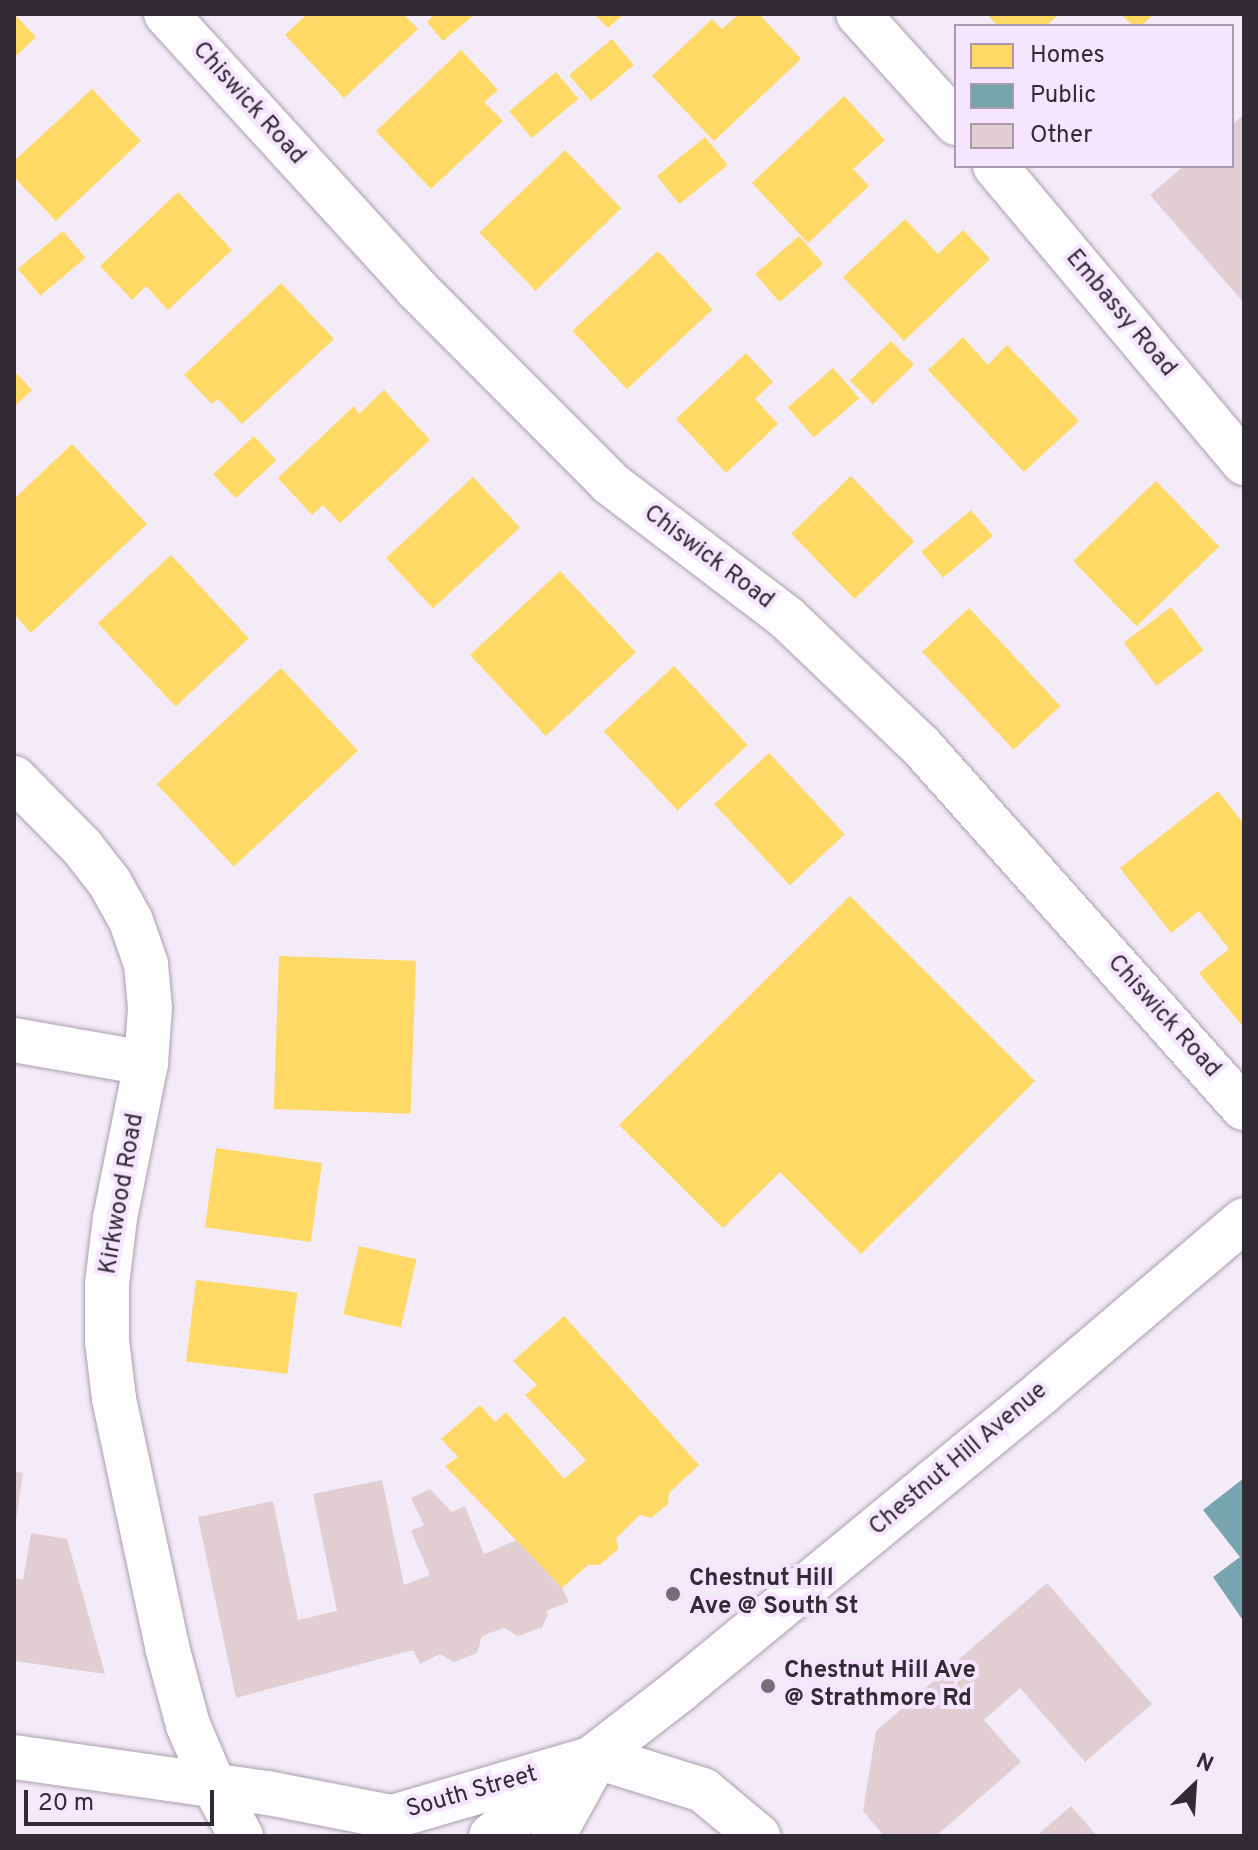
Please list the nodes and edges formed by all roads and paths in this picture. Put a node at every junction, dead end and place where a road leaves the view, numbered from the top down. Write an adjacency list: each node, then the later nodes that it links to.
1 (166, 14): 9 (street, Chiswick Road)
2 (858, 14): 3 (street)
3 (954, 121)
4 (997, 168): 5 (street, Embassy Road)
5 (1244, 463)
6 (14, 778): 8 (street, Kirkwood Road)
7 (14, 1040): 8 (street)
8 (146, 1063): 13 (street, Kirkwood Road)
9 (1244, 1108)
10 (1244, 1220): 12 (street, Chestnut Hill Avenue)
11 (14, 1757): 13 (street, South Street)
12 (597, 1757): 13 (street, South Street); 15 (street, Chestnut Hill Avenue); 16 (street, Chestnut Hill Avenue); 17 (street)
13 (214, 1786): 14 (street, Kirkwood Road)
14 (241, 1836)
15 (491, 1836)
16 (553, 1836)
17 (758, 1836)

